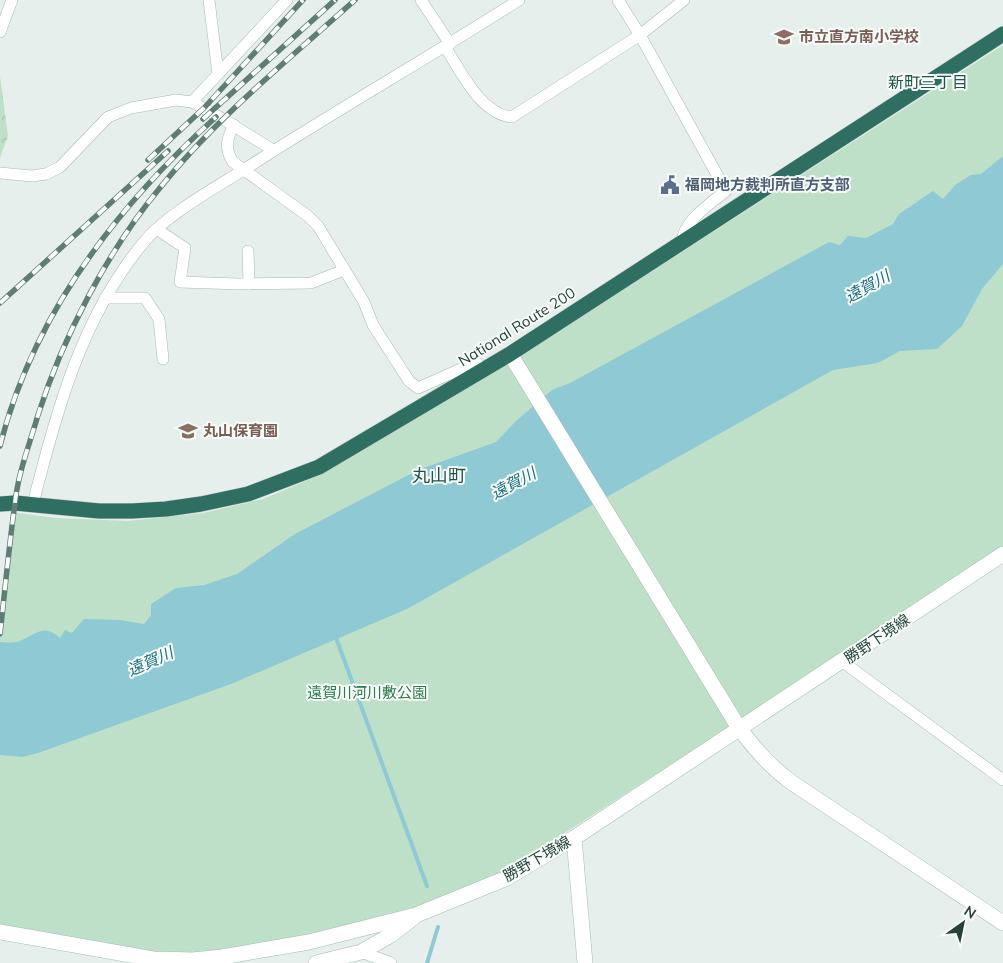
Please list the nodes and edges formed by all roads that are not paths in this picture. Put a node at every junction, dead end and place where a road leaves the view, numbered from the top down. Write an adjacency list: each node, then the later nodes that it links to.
1 (12, 0): 8 (street)
2 (209, 0): 12 (street)
3 (287, 0): 12 (street)
4 (420, 0): 11 (street)
5 (518, 0): 11 (street)
6 (618, 0): 10 (street)
7 (684, 0): 10 (street)
8 (0, 32)
9 (1003, 34): 19 (highway, National Route 200)
10 (640, 35): 11 (street); 19 (street)
11 (448, 46): 15 (street)
12 (218, 74): 13 (street)
13 (192, 102): 14 (street); 17 (street)
14 (234, 125): 15 (street); 16 (street)
15 (273, 150): 16 (street)
16 (245, 169): 18 (street); 21 (street)
17 (0, 173)
18 (158, 230): 22 (street); 23 (street)
19 (683, 242): 24 (highway, National Route 200)
20 (248, 251): 22 (street)
21 (344, 270): 22 (street); 26 (street)
22 (249, 284)
23 (106, 298): 25 (street); 28 (street)
24 (512, 358): 26 (highway, National Route 200); 31 (main road)
25 (163, 359)
26 (484, 369): 28 (highway, National Route 200)
27 (0, 504): 28 (highway, National Route 200)
28 (33, 504)
29 (1003, 554): 30 (main road, 勝野下境線)
30 (843, 662): 31 (main road, 勝野下境線); 32 (street)
31 (735, 722): 33 (main road, 勝野下境線); 35 (main road)
32 (1003, 780)
33 (574, 838): 34 (main road, 勝野下境線); 40 (main road)
34 (416, 914): 36 (main road, 勝野下境線); 37 (main road)
35 (1003, 923)
36 (0, 932)
37 (361, 952): 38 (main road); 39 (street)
38 (316, 963)
39 (391, 963)
40 (585, 963)

